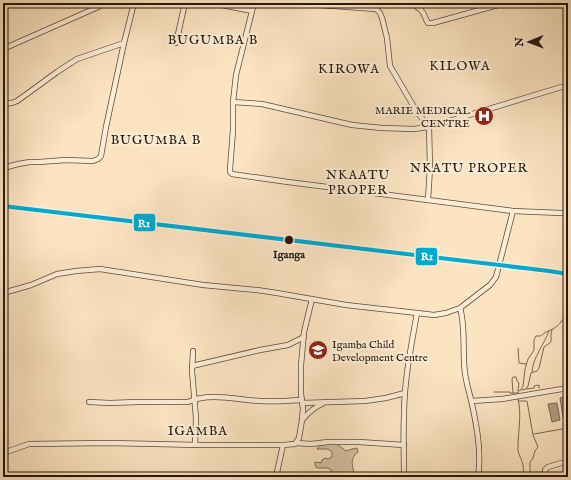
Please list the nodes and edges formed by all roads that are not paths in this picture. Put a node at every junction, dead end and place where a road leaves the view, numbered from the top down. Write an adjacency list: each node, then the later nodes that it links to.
1 (104, 3): 17 (street)
2 (134, 3): 15 (street)
3 (185, 3): 16 (street)
4 (212, 3): 13 (street)
5 (254, 3): 13 (street)
6 (310, 3): 11 (street)
7 (379, 3): 12 (street)
8 (413, 3): 9 (street)
9 (504, 3)
10 (564, 3): 14 (street)
11 (320, 4): 12 (street)
12 (376, 9): 21 (street)
13 (252, 10): 19 (street)
14 (568, 15)
15 (124, 43): 20 (street); 22 (street)
16 (176, 43)
17 (3, 48)
18 (568, 85): 21 (street)
19 (233, 102): 21 (street); 23 (street)
20 (3, 104)
21 (429, 127): 23 (street)
22 (3, 168)
23 (428, 200): 24 (street)
24 (513, 211): 25 (street); 28 (street)
25 (568, 213)
26 (3, 293): 27 (street)
27 (312, 299): 29 (street); 30 (street)
28 (460, 308): 29 (street); 37 (street)
29 (417, 314): 34 (street)
30 (304, 337): 32 (street); 36 (street)
31 (193, 351): 32 (street)
32 (192, 366): 35 (street)
33 (568, 388): 37 (street)
34 (405, 393): 39 (street); 44 (street)
35 (195, 399): 36 (street); 38 (street); 42 (street)
36 (302, 401): 39 (street); 40 (street)
37 (472, 401): 49 (street)
38 (89, 402)
39 (326, 402): 40 (street)
40 (302, 420): 41 (street)
41 (296, 443): 43 (street); 44 (street)
42 (195, 445): 43 (street); 45 (street)
43 (283, 445): 47 (street)
44 (404, 445): 48 (street)
45 (3, 453)
46 (568, 461): 50 (street)
47 (276, 477)
48 (404, 477)
49 (478, 477)
50 (546, 477)

